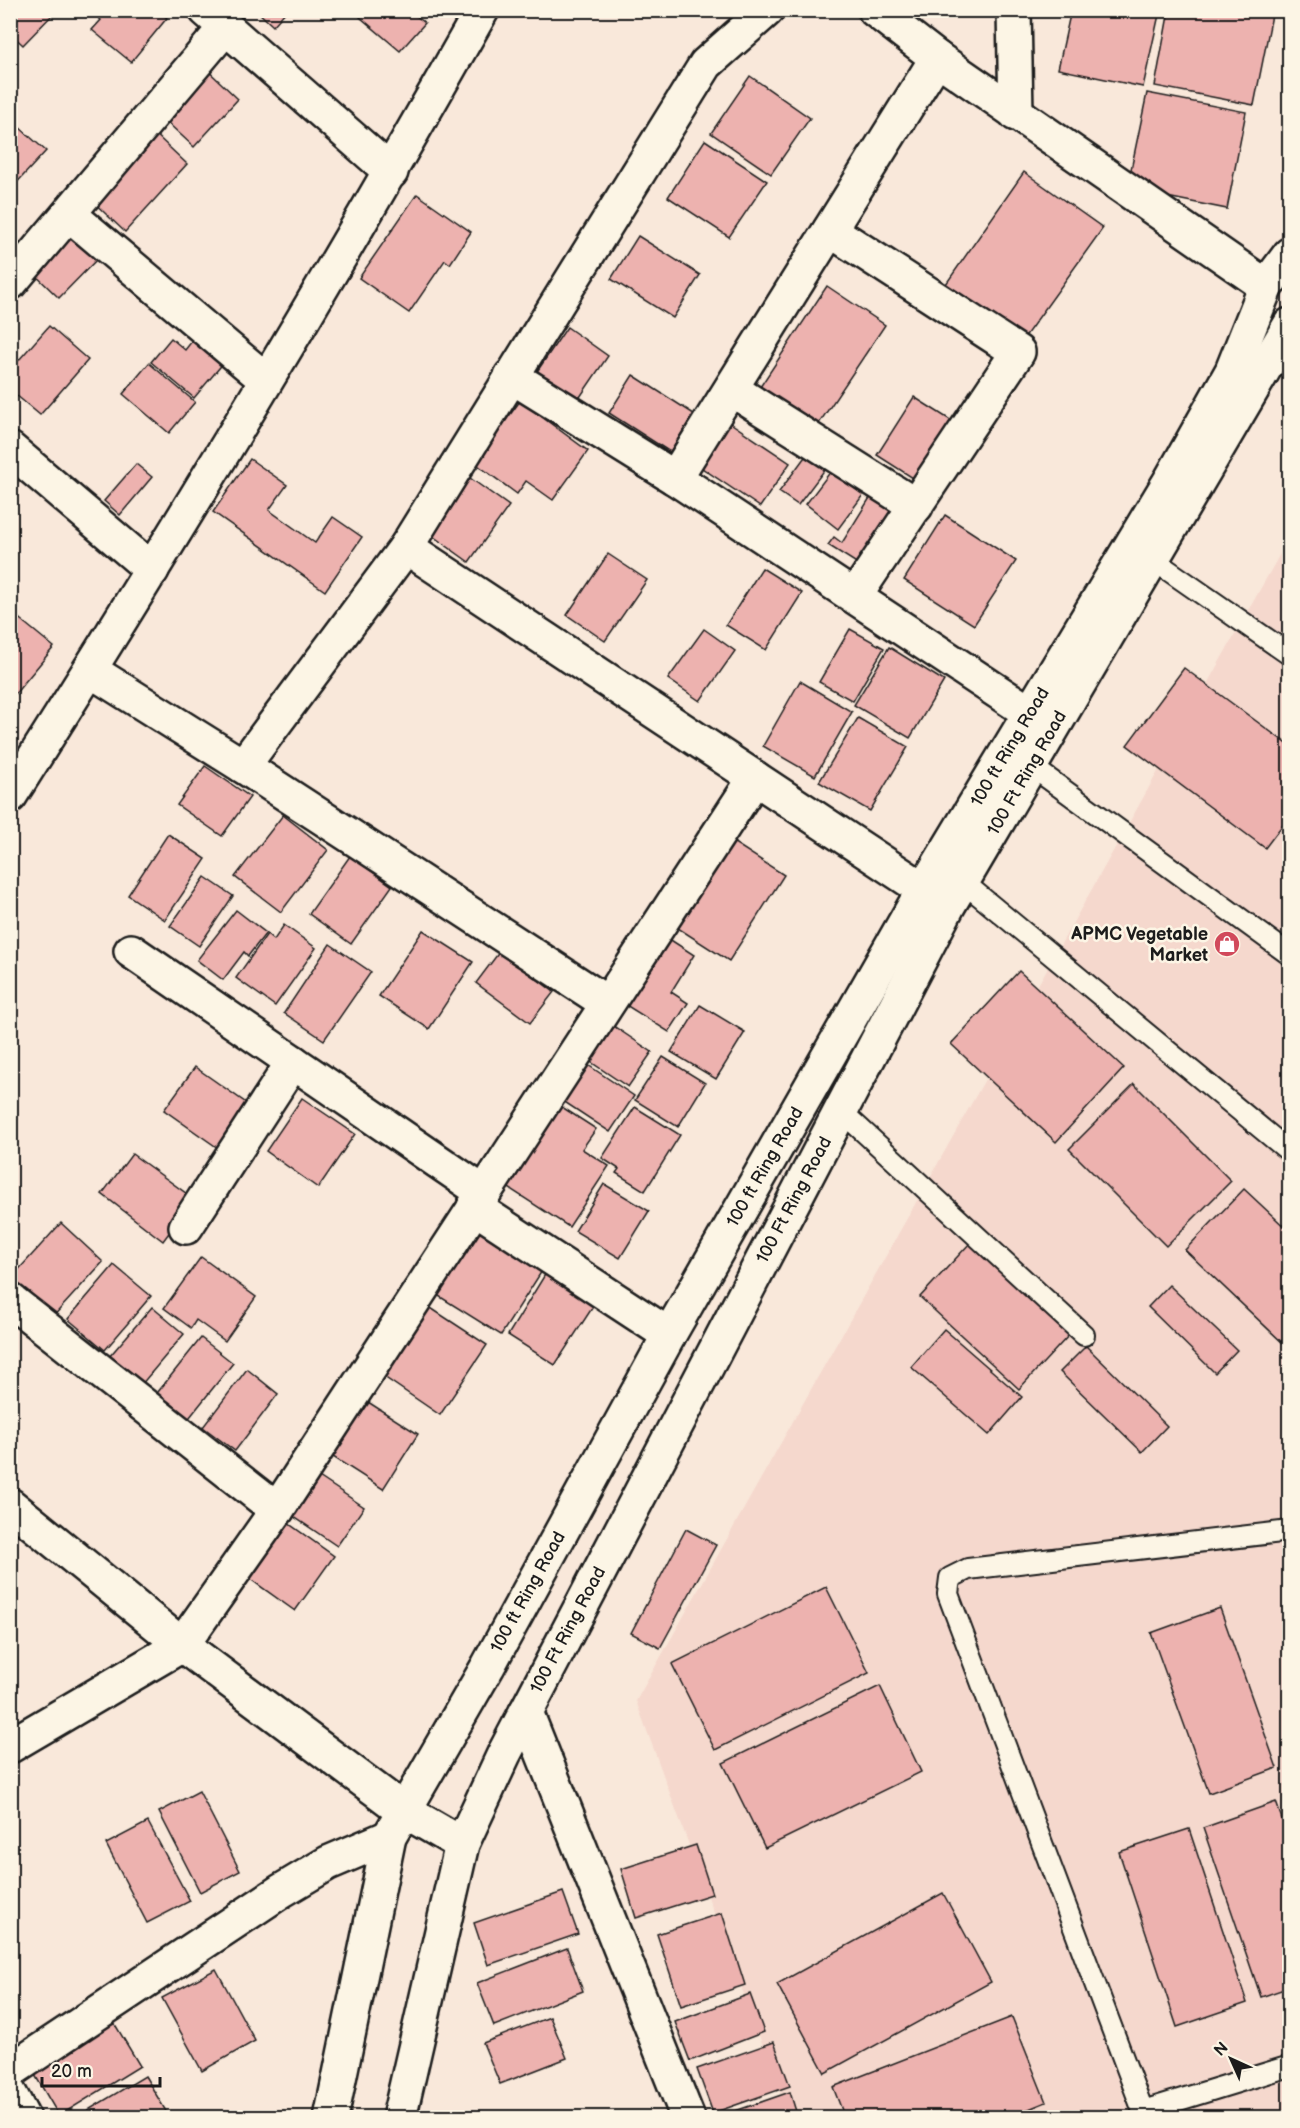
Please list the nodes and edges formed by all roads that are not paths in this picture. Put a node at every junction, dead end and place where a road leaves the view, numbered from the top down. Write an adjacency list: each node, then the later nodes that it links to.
1 (482, 10): 8 (street)
2 (767, 10): 15 (street)
3 (875, 10): 6 (street)
4 (1014, 10): 7 (street)
5 (216, 19): 8 (street); 9 (street)
6 (937, 58): 7 (street); 10 (street)
7 (1017, 114): 13 (street)
8 (391, 172): 16 (street)
9 (69, 214): 12 (street); 16 (street)
10 (830, 230): 17 (street); 20 (street)
11 (1290, 254): 13 (street, 100 ft Ring Road)
12 (10, 283)
13 (1266, 286): 27 (street, 100 ft Ring Road)
14 (1290, 325): 22 (street, 100 Ft Ring Road)
15 (511, 376): 19 (street); 21 (street)
16 (266, 380): 23 (street)
17 (731, 389): 19 (street); 20 (street)
18 (10, 449): 23 (street)
19 (675, 478): 24 (street)
20 (916, 506): 24 (street)
21 (406, 547): 29 (street); 31 (street)
22 (1152, 559): 25 (lane); 30 (street, 100 Ft Ring Road)
23 (152, 570): 26 (street)
24 (855, 596): 27 (street)
25 (1290, 655)
26 (90, 670): 28 (street); 29 (street)
27 (1030, 713): 33 (street, 100 ft Ring Road)
28 (22, 752): 32 (street)
29 (243, 766): 36 (street)
30 (1031, 766): 33 (street, 100 Ft Ring Road); 35 (lane)
31 (755, 777): 33 (street); 36 (street)
32 (10, 796)
33 (945, 892): 38 (street, 100 Ft Ring Road); 39 (lane); 43 (street, 100 ft Ring Road)
34 (131, 951): 37 (street)
35 (1290, 955)
36 (607, 1003): 40 (street)
37 (293, 1062): 40 (street); 41 (street)
38 (841, 1111): 44 (lane); 49 (street, 100 Ft Ring Road)
39 (1290, 1152)
40 (479, 1200): 43 (street); 46 (street)
41 (186, 1227)
42 (10, 1300): 46 (street)
43 (669, 1335): 51 (street, 100 ft Ring Road)
44 (1084, 1335)
45 (10, 1505): 48 (street)
46 (277, 1510): 48 (street)
47 (1290, 1531): 56 (lane)
48 (182, 1645): 50 (street); 51 (street)
49 (526, 1712): 52 (street, 100 Ft Ring Road); 60 (street)
50 (10, 1746)
51 (396, 1824): 52 (street); 54 (street); 58 (street, 100 ft Ring Road)
52 (462, 1844): 59 (street, 100 Ft Ring Road)
53 (1290, 2066): 56 (lane)
54 (10, 2071)
55 (10, 2094): 57 (street)
56 (1145, 2114)
57 (22, 2118)
58 (331, 2118)
59 (399, 2118)
60 (688, 2118)

